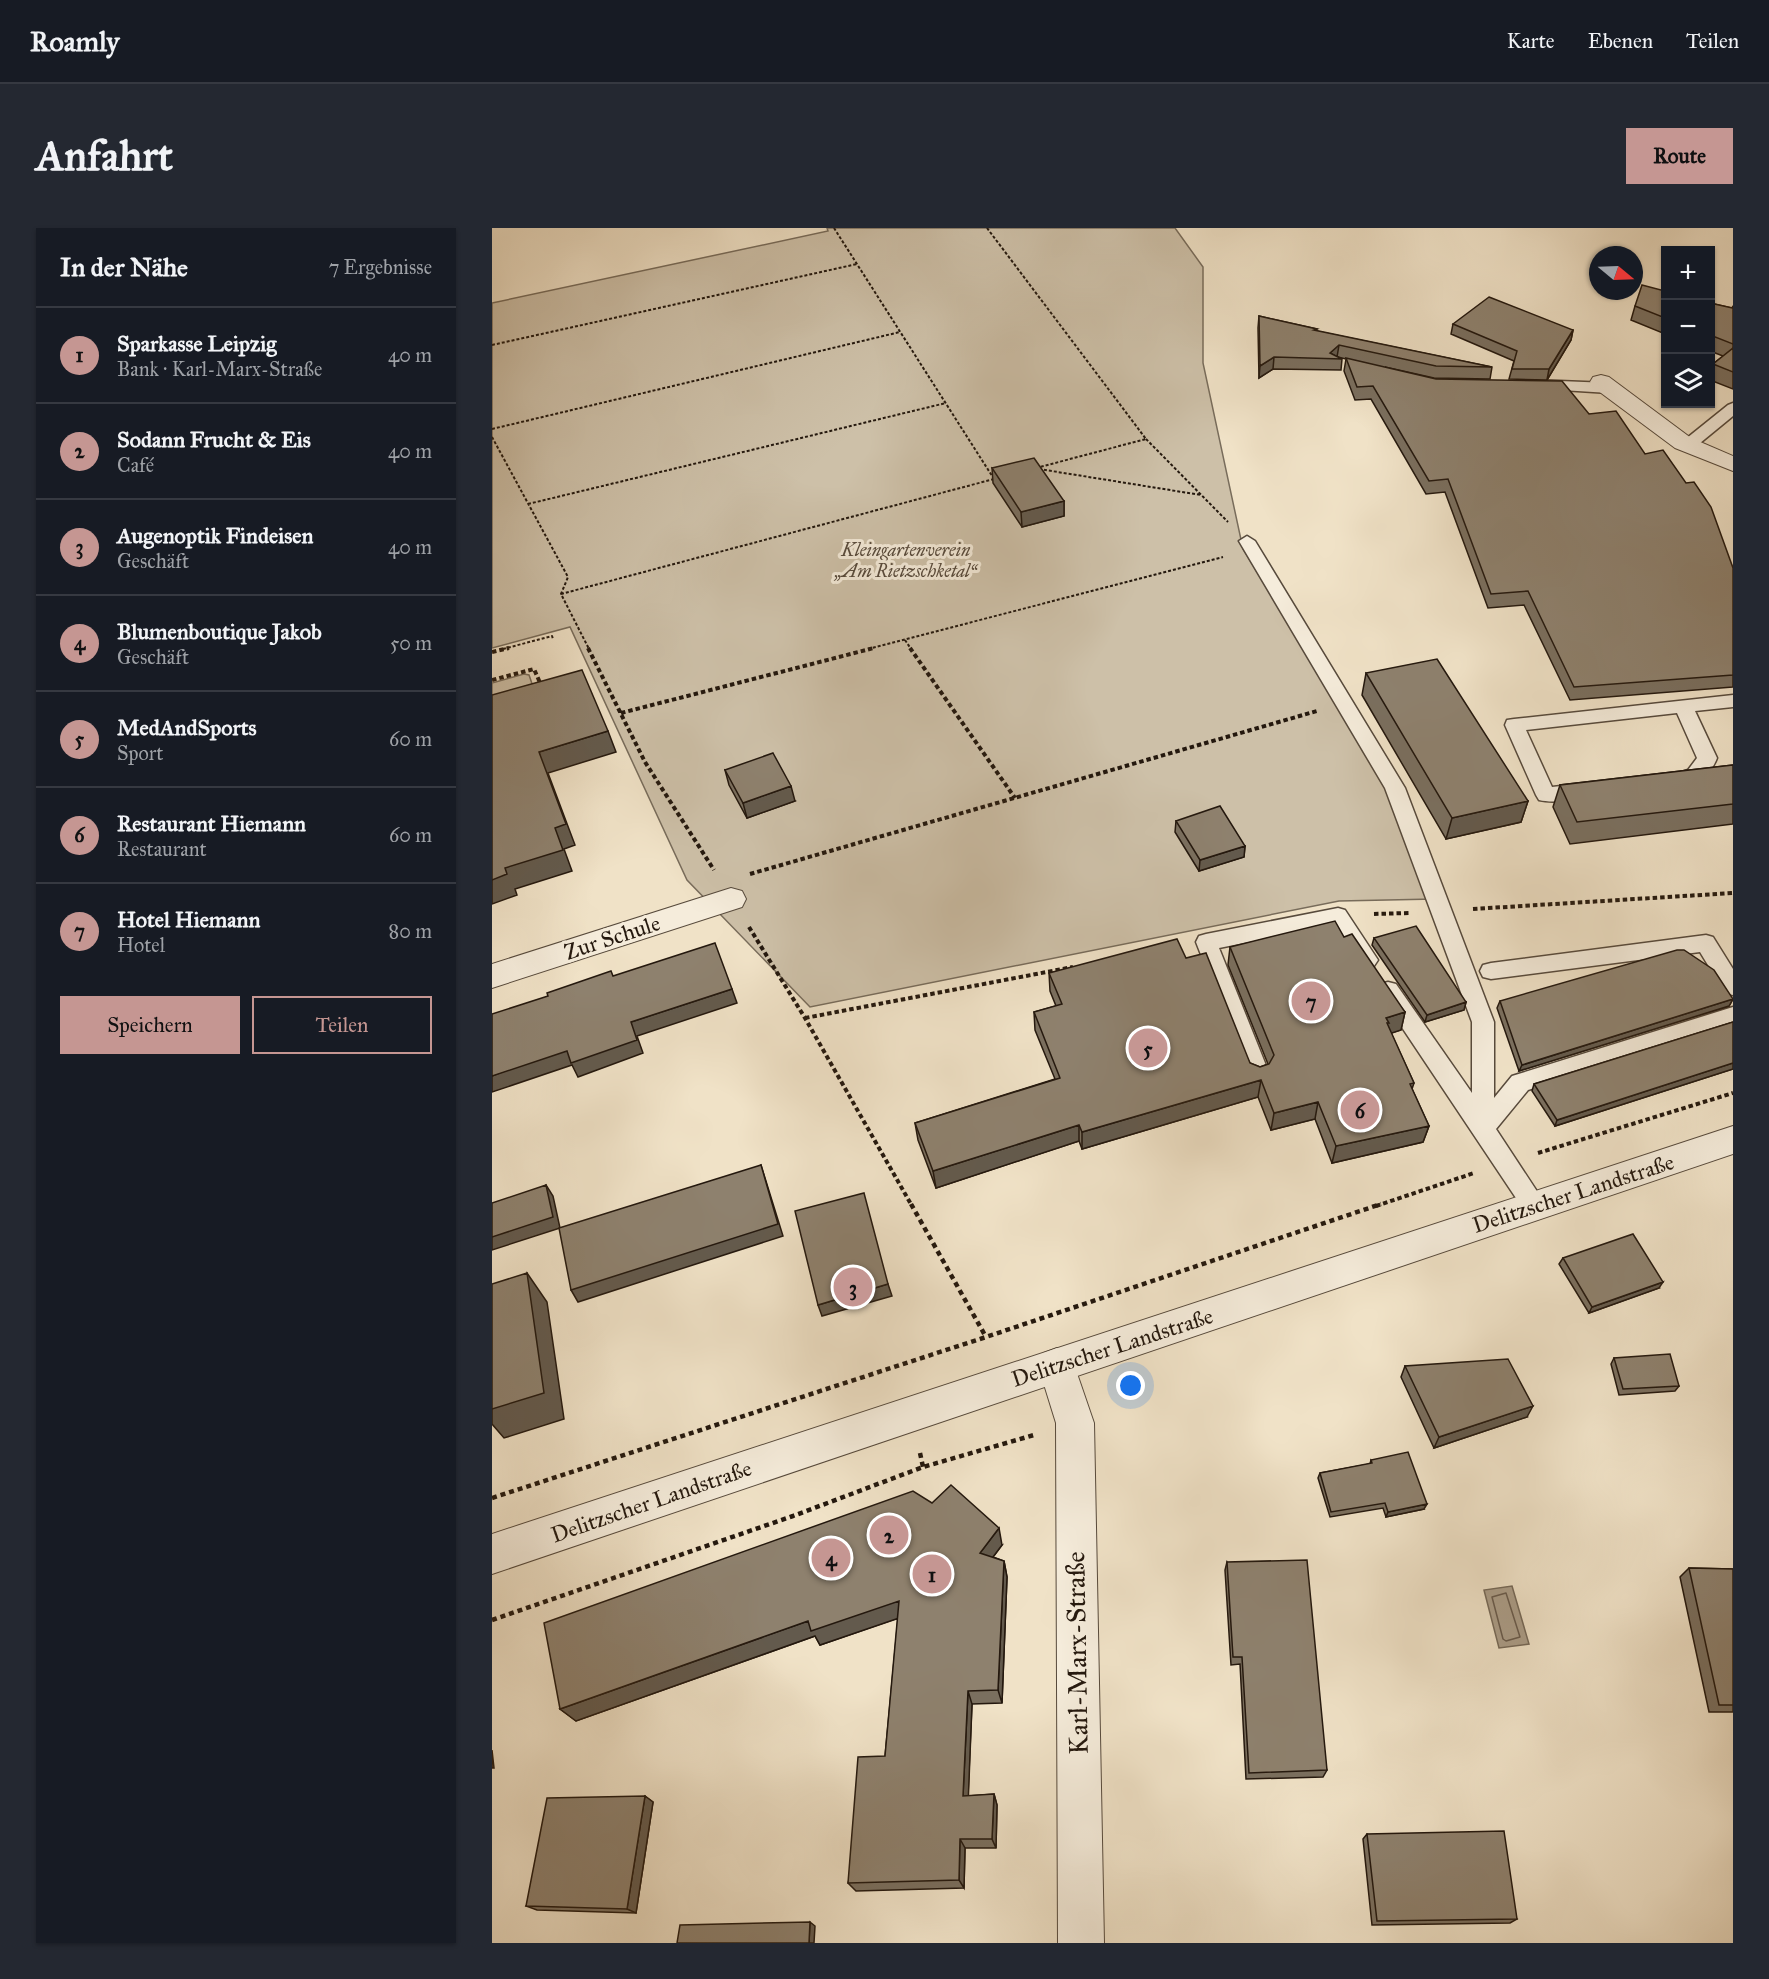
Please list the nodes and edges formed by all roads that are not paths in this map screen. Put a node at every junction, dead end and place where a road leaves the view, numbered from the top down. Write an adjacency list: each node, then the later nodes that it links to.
1 (1605, 385): 2 (lane); 4 (street)
2 (1515, 386)
3 (1733, 408): 4 (lane)
4 (1688, 445): 5 (street)
5 (1733, 464)
6 (1250, 545): 17 (lane)
7 (1733, 701): 8 (lane)
8 (1683, 706): 9 (lane); 10 (lane)
9 (1656, 783)
10 (1612, 788)
11 (726, 890): 13 (street, Zur Schule)
12 (1491, 971): 14 (lane)
13 (492, 976)
14 (1733, 987)
15 (1733, 1016): 17 (lane)
16 (1258, 1073): 17 (lane)
17 (1483, 1128): 19 (lane)
18 (1733, 1140): 19 (street, Delitzscher Landstraße)
19 (1534, 1206): 20 (street, Delitzscher Landstraße)
20 (1057, 1365): 21 (street, Delitzscher Landstraße); 22 (street, Karl-Marx-Straße)
21 (492, 1554)
22 (1081, 1943)

